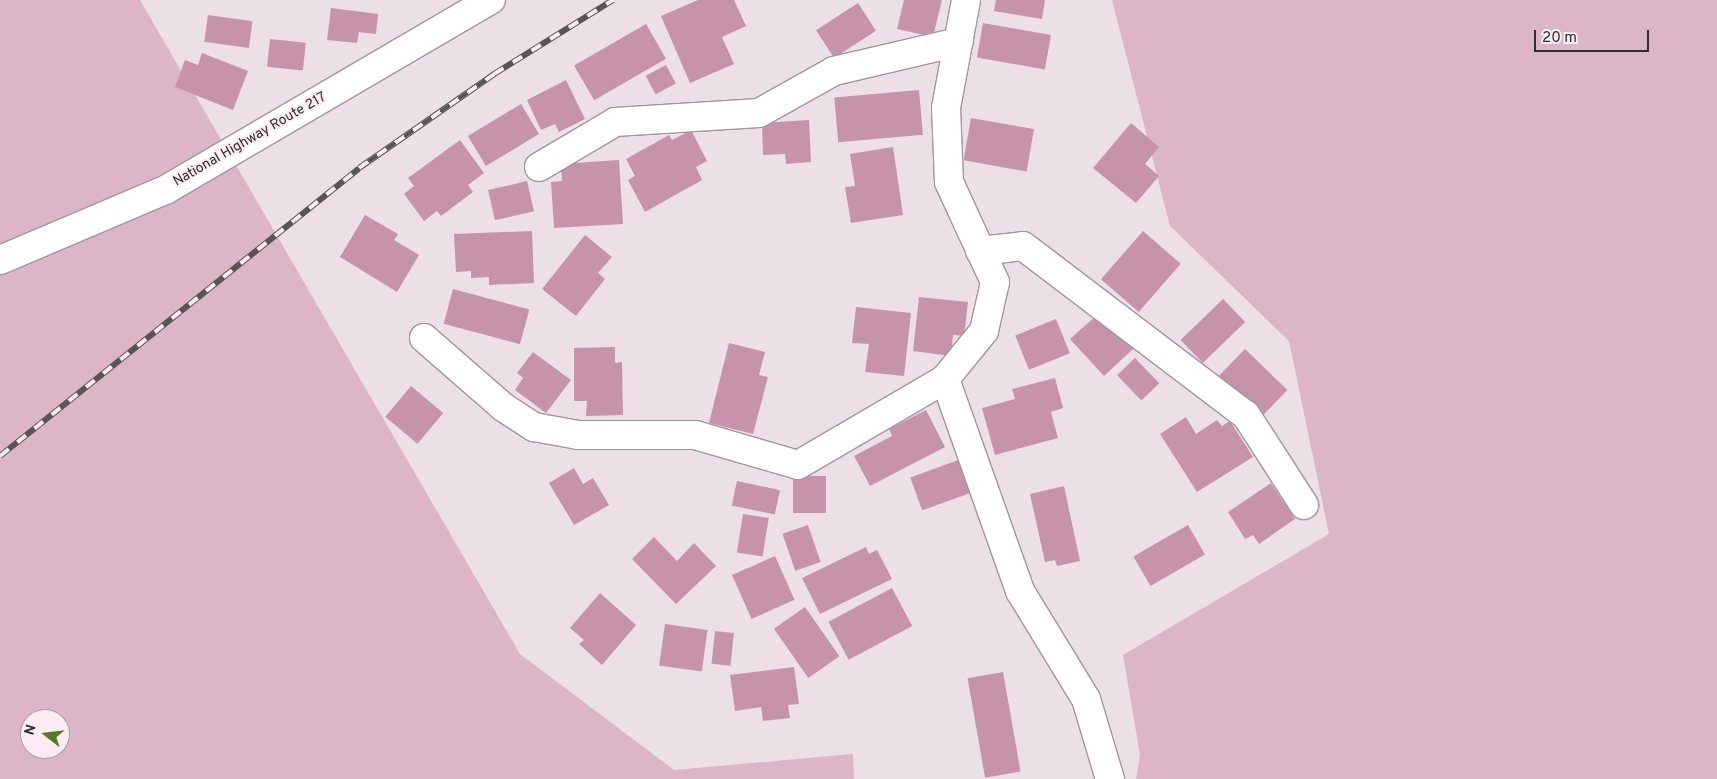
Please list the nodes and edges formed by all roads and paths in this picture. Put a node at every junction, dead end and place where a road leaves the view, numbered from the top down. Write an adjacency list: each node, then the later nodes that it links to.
1 (491, 0): 6 (main road, National Highway Route 217)
2 (966, 0): 3 (main road)
3 (959, 42): 4 (main road); 5 (main road)
4 (539, 167)
5 (980, 251): 8 (main road); 9 (main road)
6 (0, 260)
7 (424, 338): 8 (main road)
8 (945, 379): 10 (main road)
9 (1304, 505)
10 (1110, 779)

